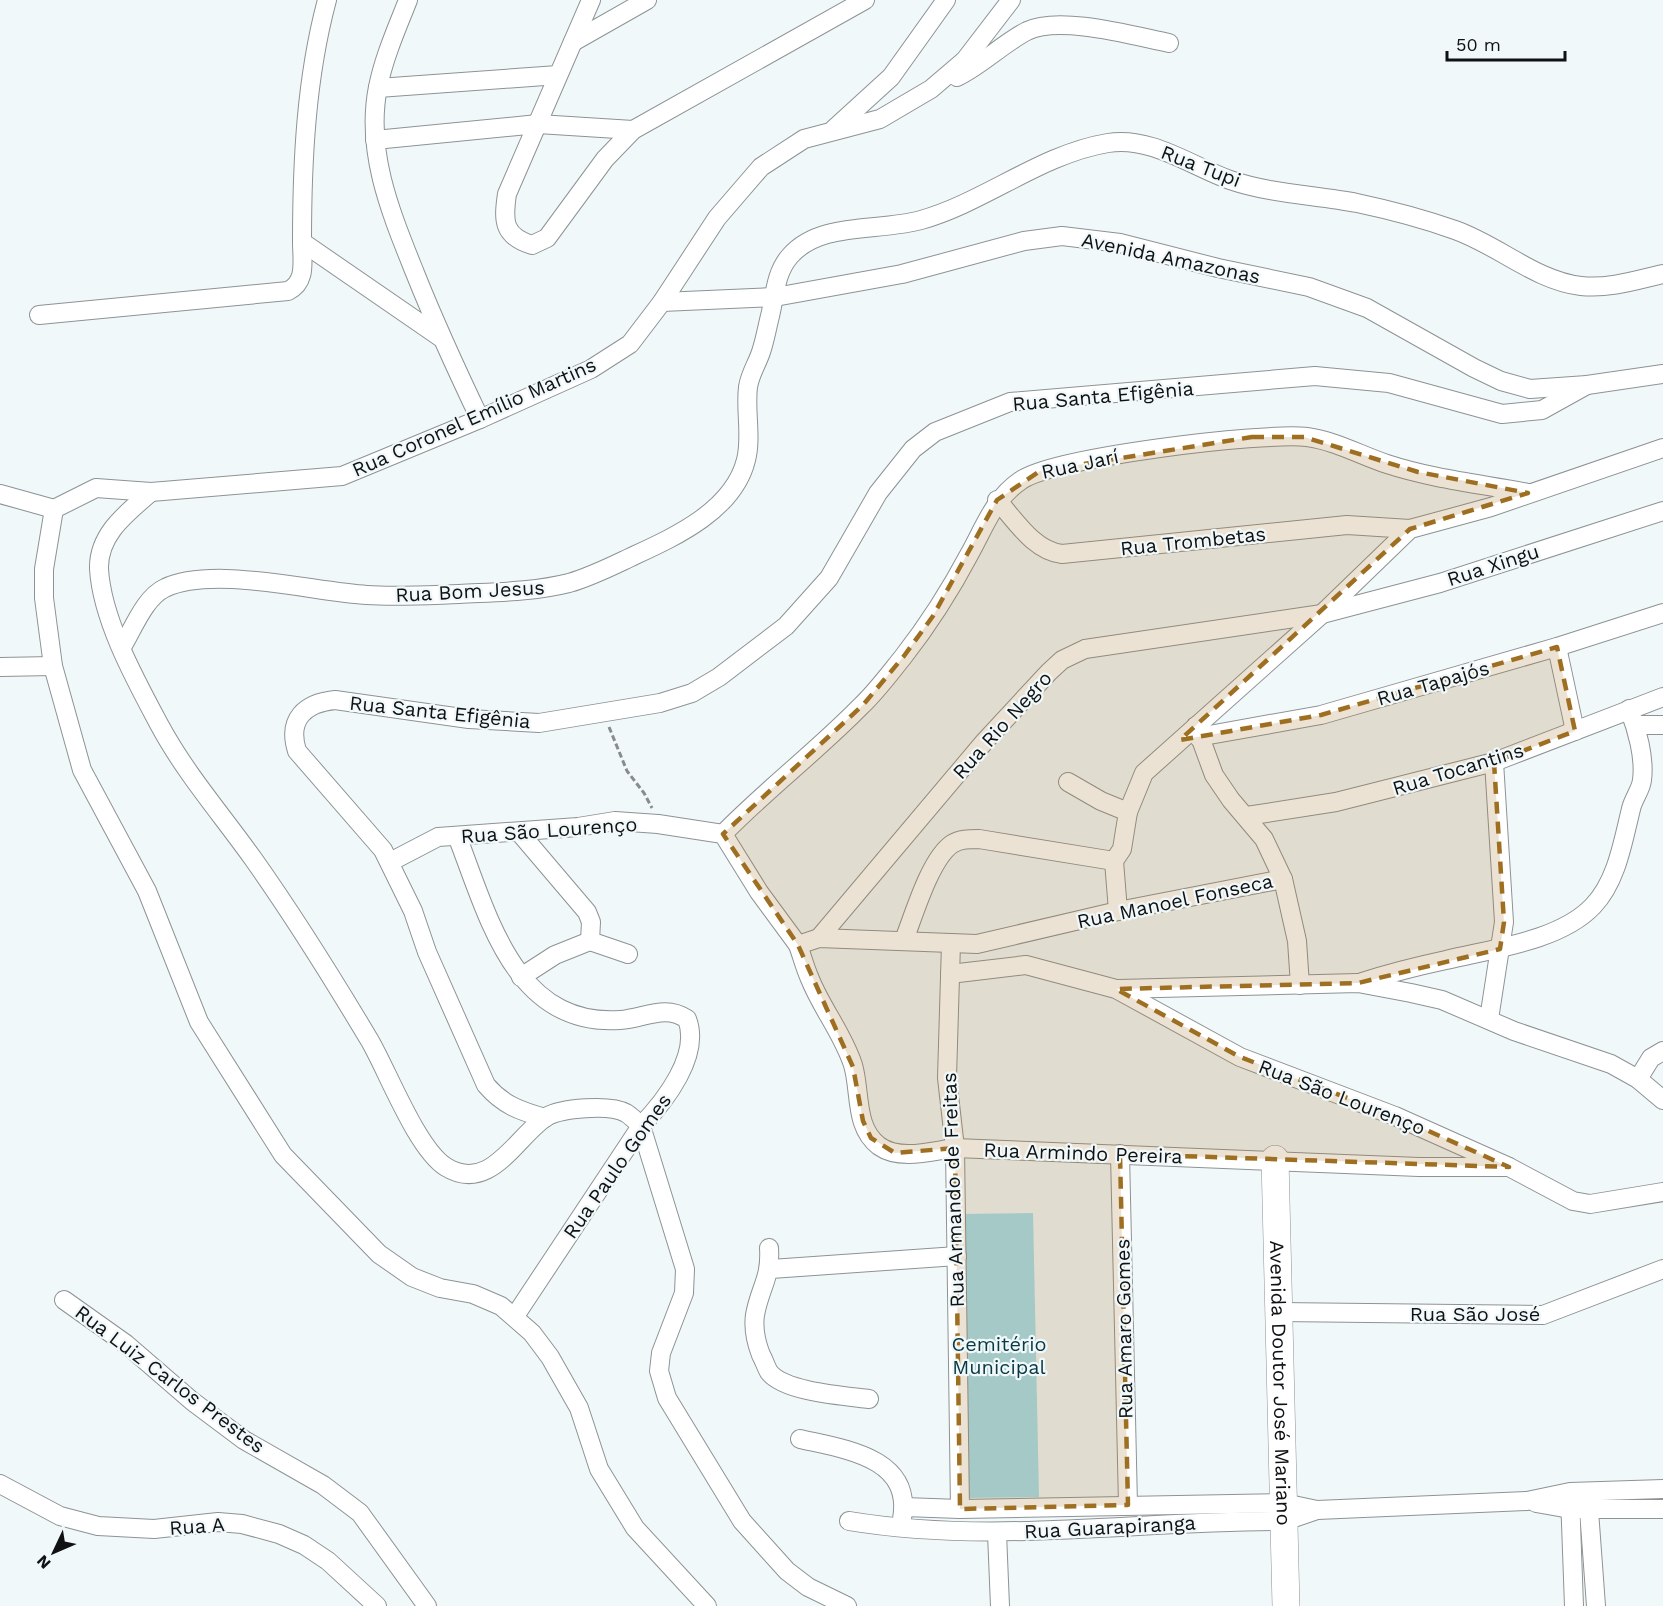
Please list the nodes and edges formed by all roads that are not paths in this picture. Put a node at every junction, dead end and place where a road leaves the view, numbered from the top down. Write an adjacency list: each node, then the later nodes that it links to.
1 (327, 0): 17 (street)
2 (408, 0): 11 (street)
3 (591, 0): 8 (street)
4 (646, 0): 8 (street)
5 (865, 0): 14 (street)
6 (946, 0): 15 (street)
7 (1011, 0): 12 (street, Rua Coronel Emílio Martins)
8 (573, 42): 10 (street)
9 (1169, 43): 12 (street)
10 (558, 75): 11 (street); 13 (street)
11 (378, 88): 16 (street)
12 (931, 89): 15 (street, Rua Coronel Emílio Martins)
13 (538, 124): 14 (street); 14 (street); 16 (street)
14 (633, 130)
15 (828, 134): 20 (street, Rua Coronel Emílio Martins)
16 (375, 140): 22 (street)
17 (302, 242): 21 (street); 22 (street)
18 (1663, 273): 19 (street, Rua Tupi)
19 (775, 297): 20 (street, Avenida Amazonas); 24 (street, Avenida Amazonas); 36 (street, Rua Bom Jesus)
20 (662, 302): 25 (street, Rua Coronel Emílio Martins)
21 (39, 315)
22 (440, 337): 25 (street)
23 (1663, 374): 24 (street, Avenida Amazonas)
24 (1587, 385): 53 (street, Rua Santa Efigênia)
25 (480, 420): 27 (street, Rua Coronel Emílio Martins)
26 (1663, 448): 28 (street)
27 (151, 492): 31 (street, Rua Coronel Emílio Martins); 36 (street)
28 (1528, 492): 30 (street, Rua Jarí); 33 (street)
29 (0, 494): 31 (street)
30 (998, 500): 33 (street, Rua Trombetas); 50 (street, Rua Jarí)
31 (54, 509): 38 (street)
32 (1663, 511): 35 (street, Rua Xingu)
33 (1410, 530): 35 (street)
34 (1663, 613): 37 (street, Rua Tapajós)
35 (1322, 614): 44 (street); 57 (street, Rua Rio Negro)
36 (122, 647): 74 (street)
37 (1557, 647): 43 (street); 44 (street, Rua Tapajós)
38 (53, 666): 39 (street); 87 (street)
39 (0, 667)
40 (1663, 697): 41 (street, Rua Tocantins)
41 (1632, 717): 42 (street); 43 (street, Rua Tocantins); 62 (street)
42 (1663, 725)
43 (1575, 731): 45 (street, Rua Tocantins)
44 (1197, 732): 47 (street); 48 (street, Rua Manoel Fonseca)
45 (1494, 762): 48 (street, Rua Tocantins); 62 (street)
46 (1068, 782): 47 (street)
47 (1128, 812): 52 (street)
48 (1247, 816): 54 (street, Rua Manoel Fonseca)
49 (519, 832): 50 (street, Rua São Lourenço); 51 (street, Rua São Lourenço); 59 (street)
50 (723, 834): 61 (street)
51 (457, 836): 53 (street, Rua São Lourenço); 66 (street, Rua Paulo Gomes)
52 (1114, 861): 55 (street); 58 (street)
53 (390, 862): 74 (street, Rua Santa Efigênia)
54 (1282, 879): 55 (street, Rua Manoel Fonseca); 68 (street)
55 (1118, 911): 56 (street, Rua Manoel Fonseca)
56 (1034, 932): 60 (street, Rua Manoel Fonseca); 64 (street)
57 (819, 938): 58 (street); 61 (street)
58 (904, 940): 60 (street)
59 (590, 941): 63 (street); 66 (street)
60 (951, 943): 65 (street, Rua Armando de Freitas)
61 (798, 945): 76 (street, Rua Armindo Pereira)
62 (1500, 949): 67 (street); 70 (street)
63 (628, 954)
64 (1026, 964): 65 (street); 69 (street, Rua São Lourenço)
65 (950, 974): 76 (street, Rua Armando de Freitas)
66 (521, 977): 75 (street, Rua Paulo Gomes)
67 (1358, 983): 68 (street); 70 (street)
68 (1300, 985): 69 (street)
69 (1116, 989): 79 (street, Rua São Lourenço)
70 (1489, 1019): 72 (street)
71 (1663, 1051): 72 (street)
72 (1638, 1079): 73 (street)
73 (1663, 1100)
74 (544, 1118): 75 (street)
75 (641, 1126): 87 (street, Rua Paulo Gomes); 104 (street)
76 (955, 1148): 77 (street, Rua Armindo Pereira); 82 (street, Rua Armando de Freitas)
77 (1120, 1154): 78 (street, Rua Armindo Pereira); 93 (street, Rua Amaro Gomes)
78 (1283, 1160): 79 (street, Rua Armindo Pereira); 86 (street, Avenida Doutor José Mariano)
79 (1509, 1167): 80 (street, Rua São Lourenço)
80 (1663, 1192)
81 (769, 1248): 83 (street)
82 (957, 1256): 83 (street); 95 (street, Rua Armando de Freitas)
83 (771, 1269): 88 (street)
84 (1663, 1269): 86 (street, Rua São José)
85 (64, 1300): 102 (street, Rua Luiz Carlos Prestes)
86 (1283, 1312): 97 (street, Avenida Doutor José Mariano)
87 (515, 1317): 103 (street)
88 (869, 1399)
89 (800, 1439): 94 (street)
90 (0, 1484): 101 (street, Rua A)
91 (1663, 1489): 92 (street, Rua Guarapiranga)
92 (1579, 1500): 96 (street); 97 (street, Rua Guarapiranga); 108 (street); 109 (street)
93 (1128, 1505): 95 (street, Rua Guarapiranga); 97 (street, Rua Guarapiranga)
94 (904, 1507): 95 (street, Rua Guarapiranga); 99 (street)
95 (960, 1509)
96 (1663, 1509)
97 (1296, 1511): 100 (street, Rua Guarapiranga); 106 (street, Avenida Doutor José Mariano); 107 (street)
98 (849, 1521): 99 (street, Rua Guarapiranga)
99 (900, 1530): 100 (street, Rua Guarapiranga)
100 (997, 1533): 105 (street)
101 (376, 1606)
102 (427, 1606)
103 (707, 1606)
104 (848, 1606)
105 (1000, 1606)
106 (1286, 1606)
107 (1302, 1606)
108 (1574, 1606)
109 (1596, 1606)

